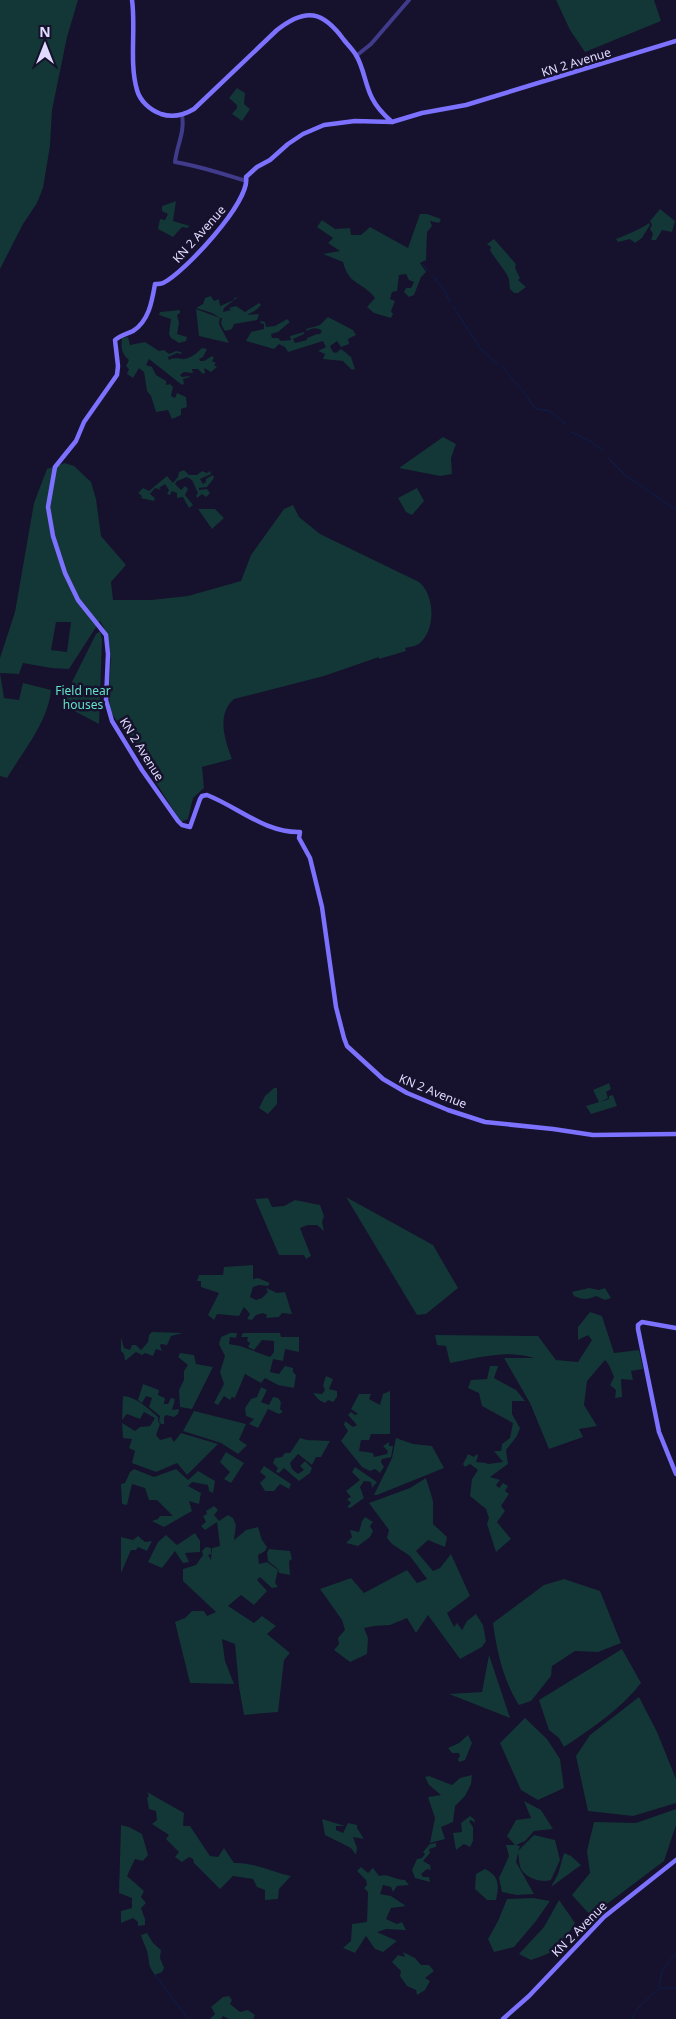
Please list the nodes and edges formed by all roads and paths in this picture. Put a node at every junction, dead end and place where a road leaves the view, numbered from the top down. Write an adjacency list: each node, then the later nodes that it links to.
1 (132, 0): 5 (main road)
2 (409, 0): 4 (street)
3 (676, 41): 6 (main road, KN 2 Avenue)
4 (356, 56): 5 (main road); 6 (main road)
5 (182, 115): 7 (street)
6 (392, 122): 7 (main road, KN 2 Avenue)
7 (247, 182): 8 (main road, KN 2 Avenue)
8 (676, 1134)
9 (676, 1328): 10 (main road)
10 (676, 1474)
11 (676, 1860): 12 (main road, KN 2 Avenue)
12 (503, 2019)

